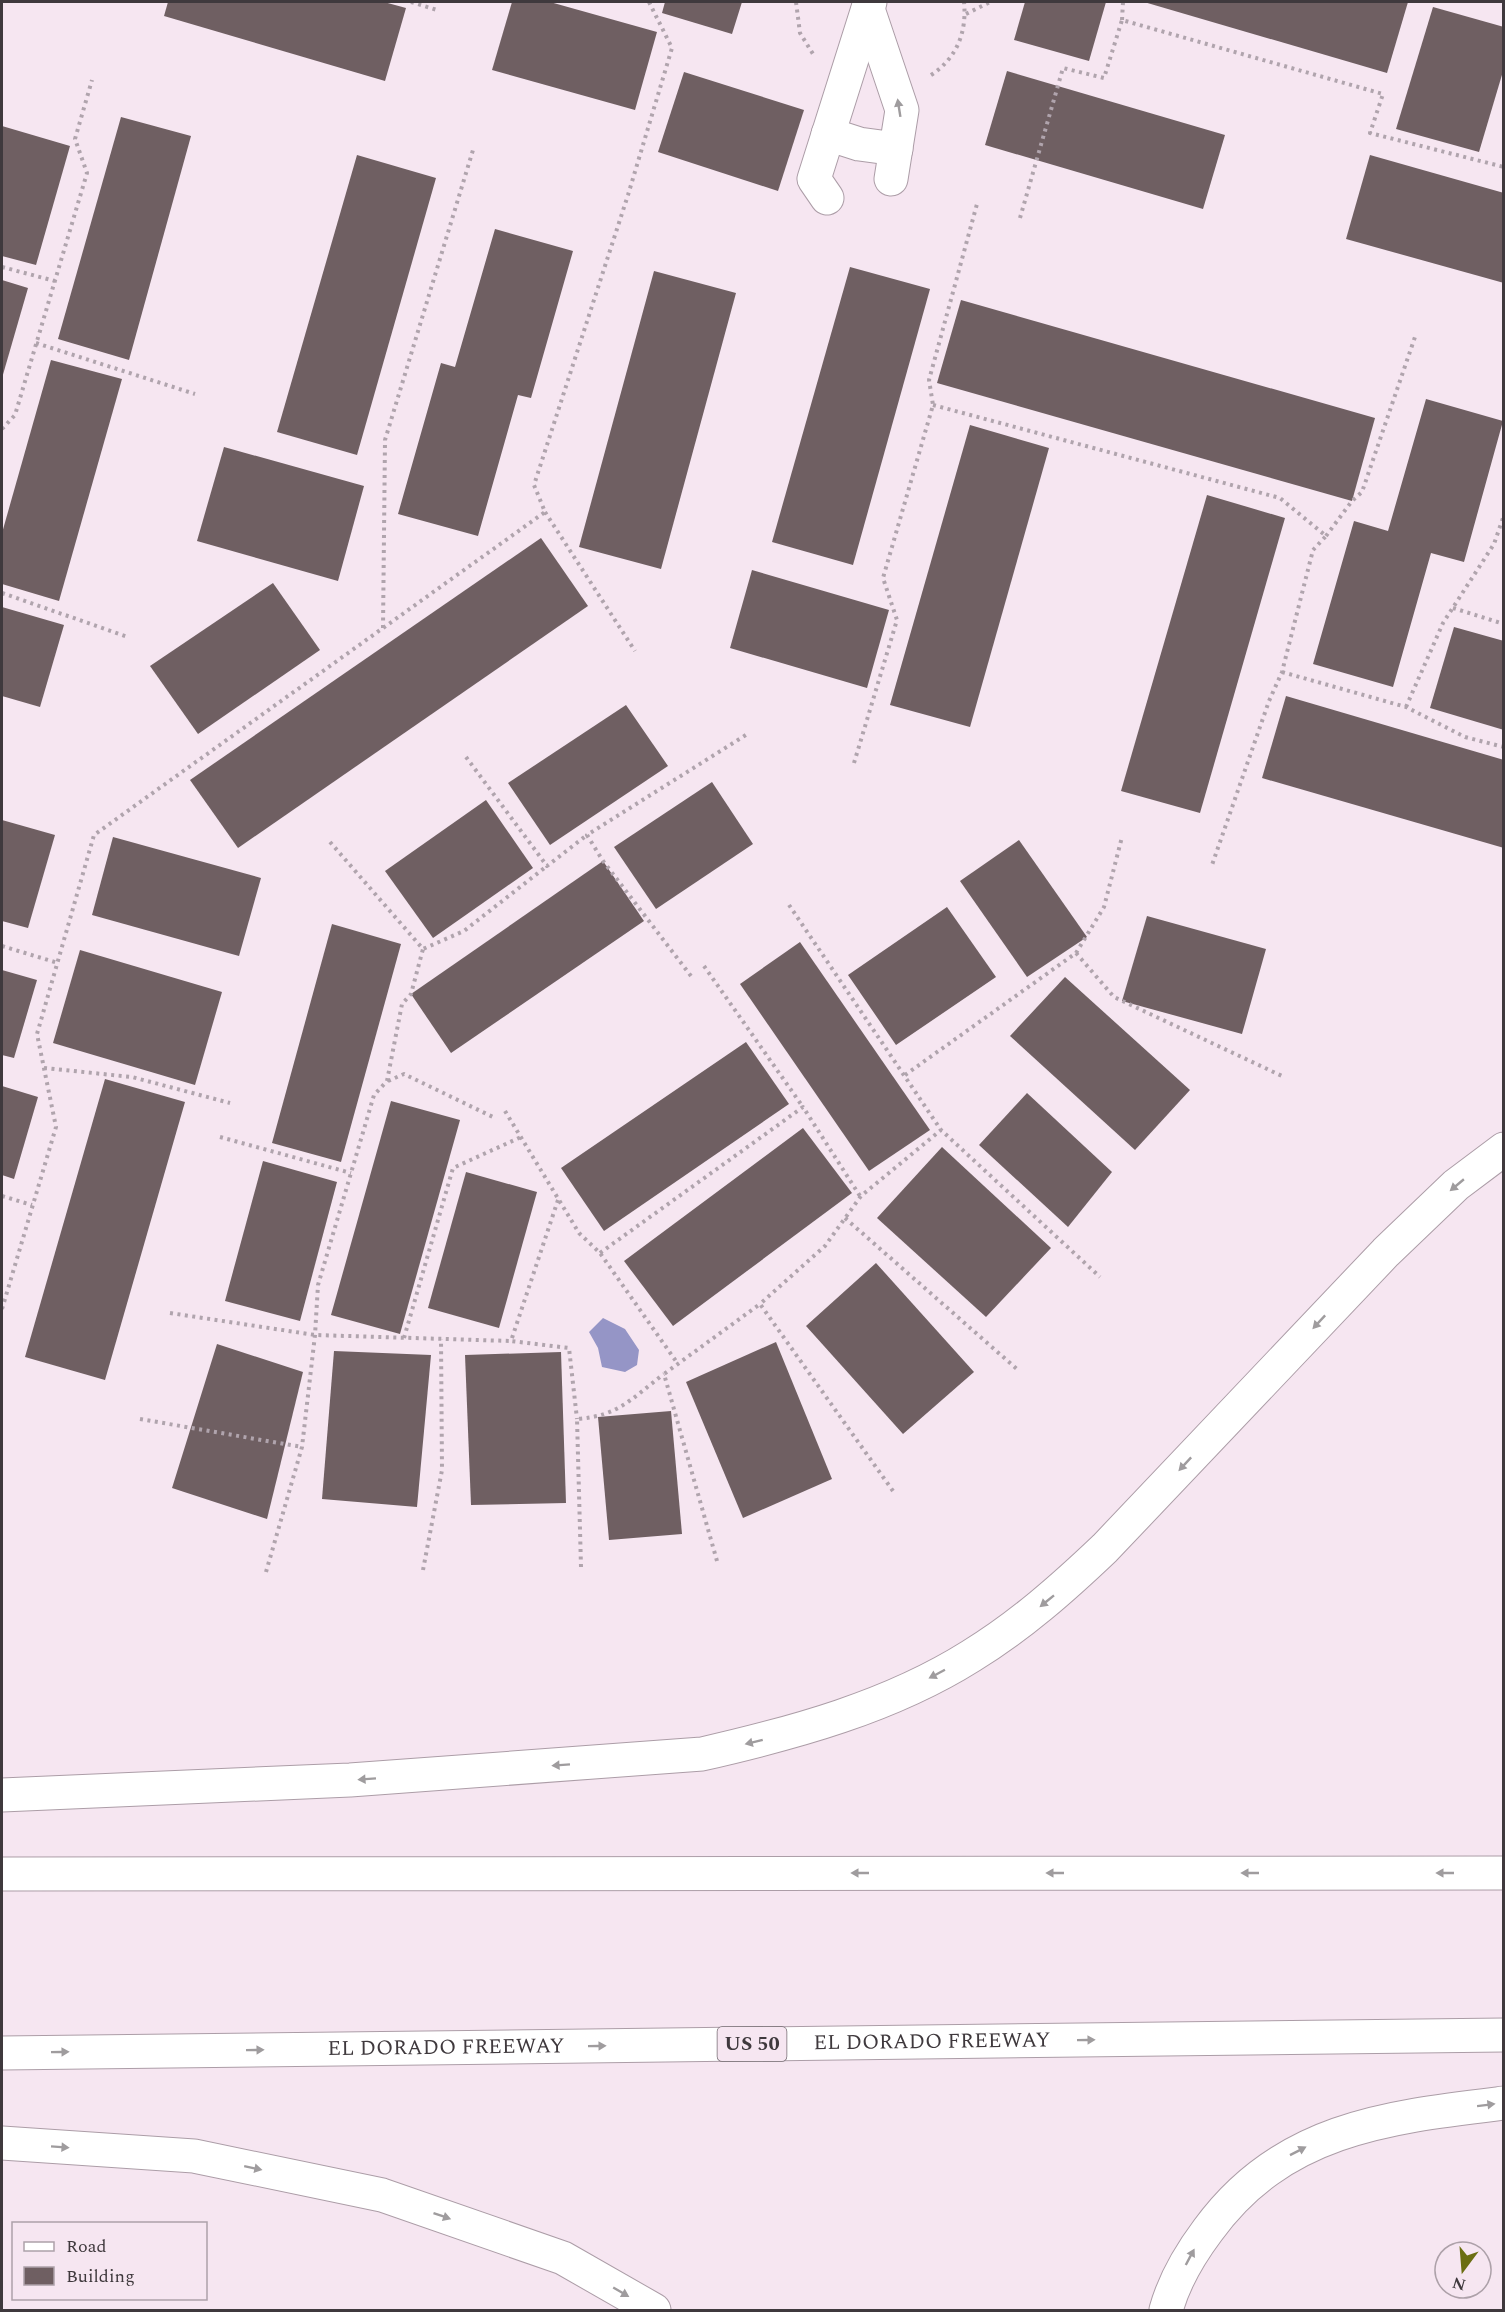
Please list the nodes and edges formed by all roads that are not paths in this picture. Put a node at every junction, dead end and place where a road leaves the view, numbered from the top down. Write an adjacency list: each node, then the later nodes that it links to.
1 (869, 5): 2 (main road); 2 (main road, one-way to 1)
2 (828, 134): 3 (main road)
3 (827, 198)
4 (1503, 1149): 5 (main road, one-way to 5)
5 (2, 1796)
6 (1503, 1873): 7 (main road, one-way to 7)
7 (2, 1874)
8 (1503, 2035): 9 (main road, EL DORADO FREEWAY / US 50, one-way to 8)
9 (2, 2053)
10 (1503, 2103): 13 (main road, one-way to 10)
11 (2, 2143): 12 (main road, one-way to 12)
12 (654, 2310)
13 (1166, 2310)

